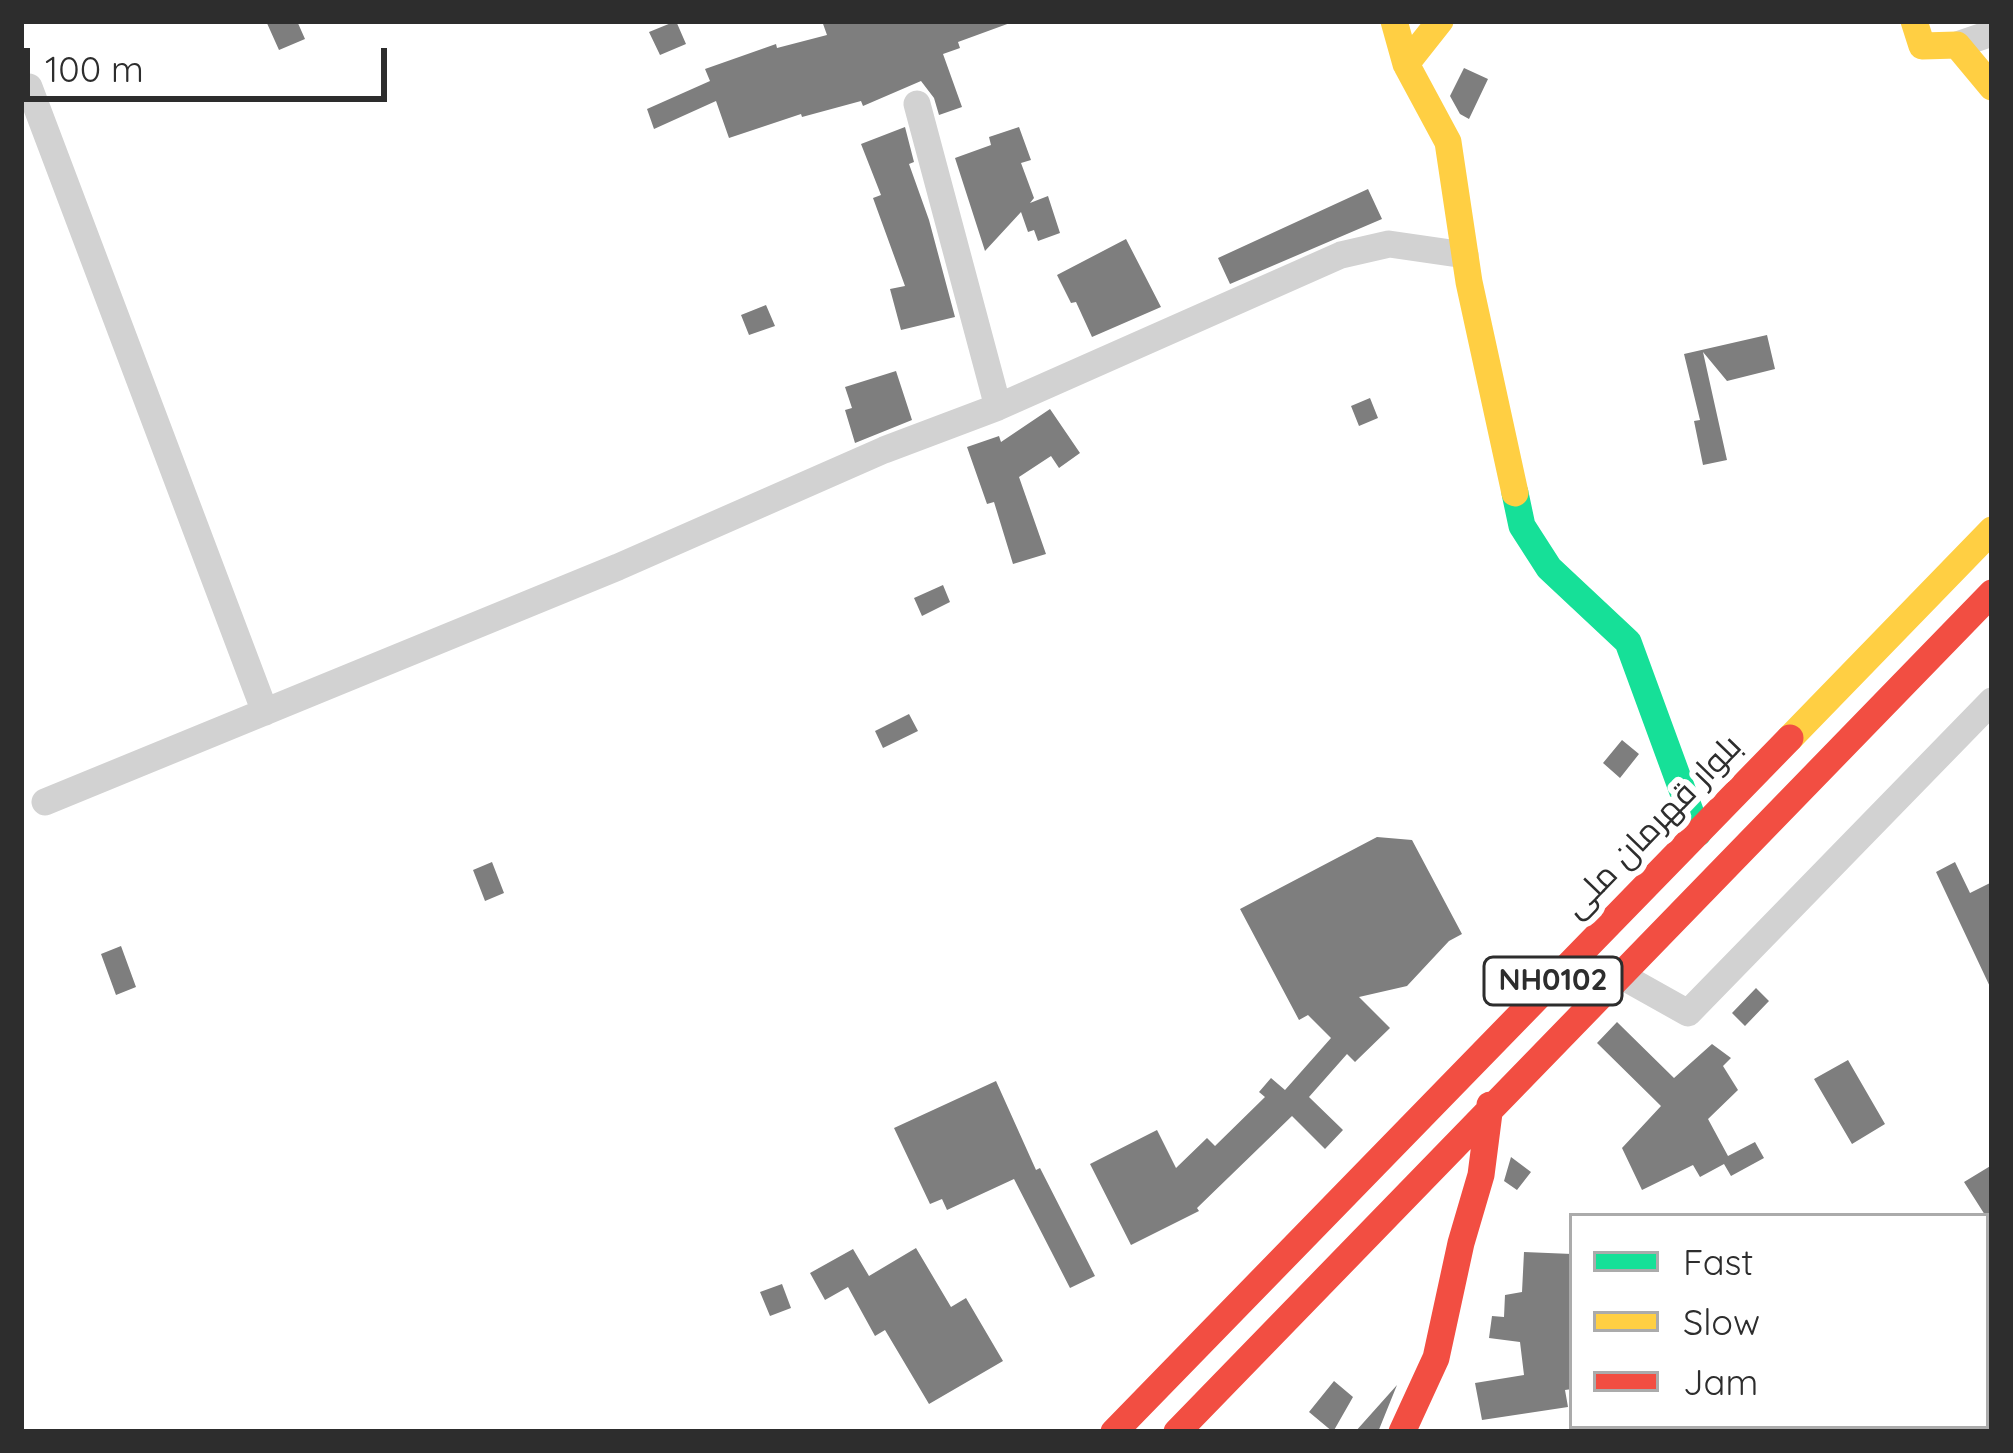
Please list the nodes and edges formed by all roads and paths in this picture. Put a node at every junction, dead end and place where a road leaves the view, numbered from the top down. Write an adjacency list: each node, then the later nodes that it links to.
1 (1394, 21): 6 (main road)
2 (1440, 21): 6 (main road)
3 (1913, 21): 5 (main road)
4 (1992, 33): 5 (street)
5 (1957, 45): 8 (main road)
6 (1406, 64): 10 (main road)
7 (29, 87): 15 (street)
8 (1992, 87)
9 (917, 104): 11 (street)
10 (1465, 255): 11 (street); 17 (main road)
11 (998, 406): 15 (street)
12 (1992, 530): 17 (main road, بلوار قهرمان ملی / NH0102)
13 (1992, 593): 18 (main road, NH0102)
14 (1992, 701): 18 (street)
15 (265, 712): 16 (street)
16 (45, 802)
17 (1698, 832): 19 (main road, بلوار قهرمان ملی / NH0102)
18 (1622, 976): 20 (main road, NH0102)
19 (1484, 1052): 20 (main road); 21 (main road, بلوار قهرمان ملی / NH0102)
20 (1490, 1108): 22 (main road, NH0102); 23 (main road)
21 (1114, 1432)
22 (1177, 1432)
23 (1402, 1432)

